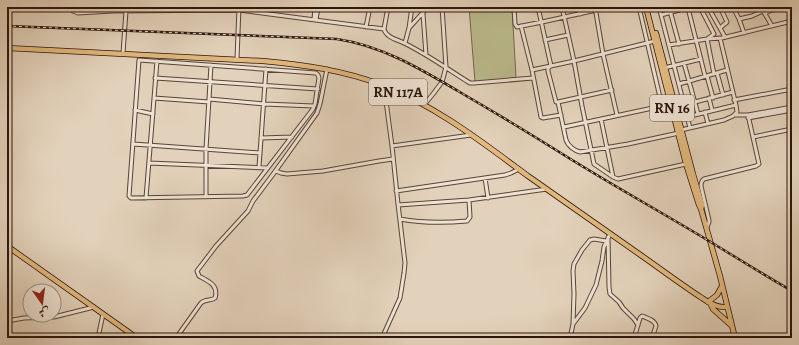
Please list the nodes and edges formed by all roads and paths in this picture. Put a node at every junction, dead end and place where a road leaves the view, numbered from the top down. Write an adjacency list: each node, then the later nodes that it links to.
1 (72, 7): 29 (street)
2 (114, 7): 29 (street)
3 (252, 7): 31 (street)
4 (317, 7): 39 (street)
5 (369, 7): 44 (street)
6 (388, 7): 47 (street)
7 (412, 7): 45 (street)
8 (428, 7): 34 (street)
9 (442, 7): 74 (street)
10 (514, 7): 42 (street)
11 (538, 7): 40 (street)
12 (562, 7): 37 (street)
13 (579, 7): 35 (street)
14 (610, 7): 28 (street)
15 (639, 7): 58 (street)
16 (647, 7): 54 (main road, RN 16); 75 (main road, RN 16)
17 (659, 7): 36 (street)
18 (669, 7): 33 (street)
19 (689, 7): 26 (street); 55 (street)
20 (700, 7): 52 (street)
21 (708, 7): 46 (street)
22 (720, 7): 46 (street)
23 (733, 7): 38 (street)
24 (761, 7): 32 (street)
25 (778, 7): 32 (street)
26 (681, 8): 33 (street)
27 (239, 9): 30 (street); 31 (street); 66 (street)
28 (595, 9): 35 (street); 63 (street)
29 (112, 11): 30 (street)
30 (126, 11): 62 (street)
31 (252, 12): 39 (street)
32 (764, 12): 38 (street); 43 (street)
33 (670, 13): 36 (street); 59 (street)
34 (422, 14): 45 (street); 64 (street)
35 (580, 14): 37 (street)
36 (661, 15): 60 (street)
37 (564, 17): 40 (street); 49 (street)
38 (739, 19): 48 (street)
39 (315, 20): 44 (street)
40 (542, 22): 42 (street); 53 (street)
41 (790, 22): 43 (street); 56 (street)
42 (521, 26): 78 (street)
43 (772, 26): 48 (street)
44 (366, 27): 47 (street)
45 (409, 28): 57 (street)
46 (720, 28): 50 (street)
47 (384, 29): 57 (street)
48 (744, 33): 50 (street)
49 (568, 35): 53 (street); 69 (street)
50 (725, 37): 51 (street)
51 (720, 38): 52 (street); 79 (street)
52 (707, 39): 55 (street); 80 (street)
53 (545, 40): 72 (street)
54 (655, 41): 58 (street); 75 (main road, RN 16)
55 (696, 41): 59 (street); 67 (street)
56 (792, 41)
57 (405, 43): 64 (street)
58 (647, 43): 63 (street); 106 (street)
59 (679, 44): 60 (street)
60 (669, 45): 73 (street)
61 (7, 48): 62 (main road, RN 117A)
62 (123, 53): 65 (main road, RN 117A)
63 (603, 54): 69 (street); 91 (street)
64 (426, 55): 74 (street)
65 (139, 57): 66 (main road, RN 117A); 68 (street); 108 (street)
66 (237, 59): 77 (main road, RN 117A)
67 (701, 59): 70 (street); 81 (street)
68 (157, 61): 71 (street); 82 (street)
69 (574, 61): 72 (street); 94 (street)
70 (684, 64): 73 (street); 84 (street)
71 (211, 65): 76 (street); 85 (street)
72 (551, 66): 78 (street); 99 (street)
73 (674, 66): 75 (street); 86 (street)
74 (446, 68): 83 (street); 103 (street)
75 (664, 68): 101 (main road, RN 16); 120 (main road, RN 16)
76 (266, 69): 87 (street); 89 (street)
77 (327, 69): 88 (main road, RN 117A); 145 (street)
78 (532, 70): 83 (street)
79 (727, 70): 80 (street); 92 (street)
80 (716, 73): 81 (street); 93 (street)
81 (706, 76): 84 (street); 96 (street)
82 (155, 78): 85 (street); 95 (street)
83 (533, 78): 114 (street)
84 (689, 81): 86 (street); 100 (street)
85 (210, 82): 87 (street); 98 (street)
86 (679, 84): 117 (street)
87 (265, 86): 89 (street); 102 (street)
88 (384, 86): 103 (main road, RN 117A); 133 (street)
89 (318, 89): 105 (street)
90 (792, 89): 97 (street)
91 (612, 90): 94 (street); 115 (street)
92 (733, 92): 93 (street); 97 (street)
93 (723, 95): 96 (street)
94 (580, 97): 99 (street); 121 (street)
95 (154, 98): 98 (street); 112 (street)
96 (711, 98): 100 (street); 109 (street)
97 (734, 100): 104 (street)
98 (209, 101): 102 (street); 135 (street)
99 (558, 102): 114 (street)
100 (695, 102): 113 (street)
101 (671, 103): 106 (street); 126 (main road, RN 16)
102 (264, 104): 105 (street); 130 (street)
103 (424, 105): 127 (main road, RN 117A)
104 (736, 105): 109 (street); 116 (street)
105 (314, 106): 128 (street)
106 (662, 106): 115 (street)
107 (792, 107): 118 (street)
108 (135, 110): 112 (street); 131 (street)
109 (712, 110): 111 (street)
110 (792, 110): 118 (street)
111 (705, 112): 113 (street); 122 (street)
112 (153, 114): 132 (street)
113 (698, 114): 117 (street)
114 (561, 115): 123 (street)
115 (618, 115): 119 (street)
116 (735, 115): 118 (street); 122 (street)
117 (687, 116): 120 (street); 124 (street)
118 (748, 116): 129 (street)
119 (601, 119): 121 (street); 134 (street)
120 (678, 119): 126 (main road, RN 16)
121 (585, 122): 123 (street); 136 (street)
122 (708, 124): 124 (street)
123 (564, 127): 136 (street)
124 (690, 128): 126 (street)
125 (792, 129): 129 (street)
126 (680, 132): 134 (street); 140 (main road, RN 16); 155 (main road, RN 16)
127 (471, 135): 133 (street); 144 (main road, RN 117A)
128 (292, 137): 130 (street); 143 (street)
129 (753, 137): 157 (street)
130 (261, 138): 137 (street)
131 (133, 144): 132 (street); 151 (street)
132 (151, 146): 135 (street); 139 (street)
133 (392, 146): 138 (street)
134 (607, 148): 136 (street); 146 (street)
135 (206, 149): 137 (street); 141 (street)
136 (591, 150): 146 (street)
137 (260, 153): 142 (street)
138 (394, 159): 145 (street); 149 (street)
139 (149, 163): 141 (street); 151 (street)
140 (686, 164): 146 (street); 155 (main road, RN 16)
141 (206, 165): 142 (street); 150 (street)
142 (259, 167): 143 (street)
143 (268, 168): 150 (street)
144 (519, 169): 147 (street); 148 (main road, RN 117A)
145 (276, 171): 172 (street)
146 (613, 177)
147 (485, 178): 149 (street); 152 (street)
148 (546, 189): 152 (street); 158 (main road, RN 117A)
149 (396, 191): 154 (street)
150 (206, 197): 151 (street)
151 (146, 198)
152 (488, 198): 153 (street)
153 (469, 200): 154 (street); 156 (street)
154 (398, 206): 156 (street)
155 (701, 209): 157 (main road, RN 16)
156 (400, 219): 173 (street)
157 (707, 227): 161 (main road, RN 16)
158 (609, 235): 159 (street); 162 (main road, RN 117A); 168 (street)
159 (606, 241): 167 (street); 167 (street)
160 (7, 246): 163 (main road)
161 (722, 284): 162 (main road); 164 (main road, RN 16)
162 (709, 303): 164 (main road, RN 117A); 169 (main road)
163 (94, 307): 165 (main road); 166 (street)
164 (727, 307): 169 (main road, RN 16)
165 (104, 314): 170 (street); 171 (main road)
166 (7, 321)
167 (572, 324): 174 (street)
168 (638, 325): 175 (street); 176 (street)
169 (732, 326): 177 (main road, RN 16)
170 (98, 338)
171 (137, 338)
172 (176, 338)
173 (382, 338)
174 (570, 338)
175 (634, 338)
176 (652, 338)
177 (735, 338)

